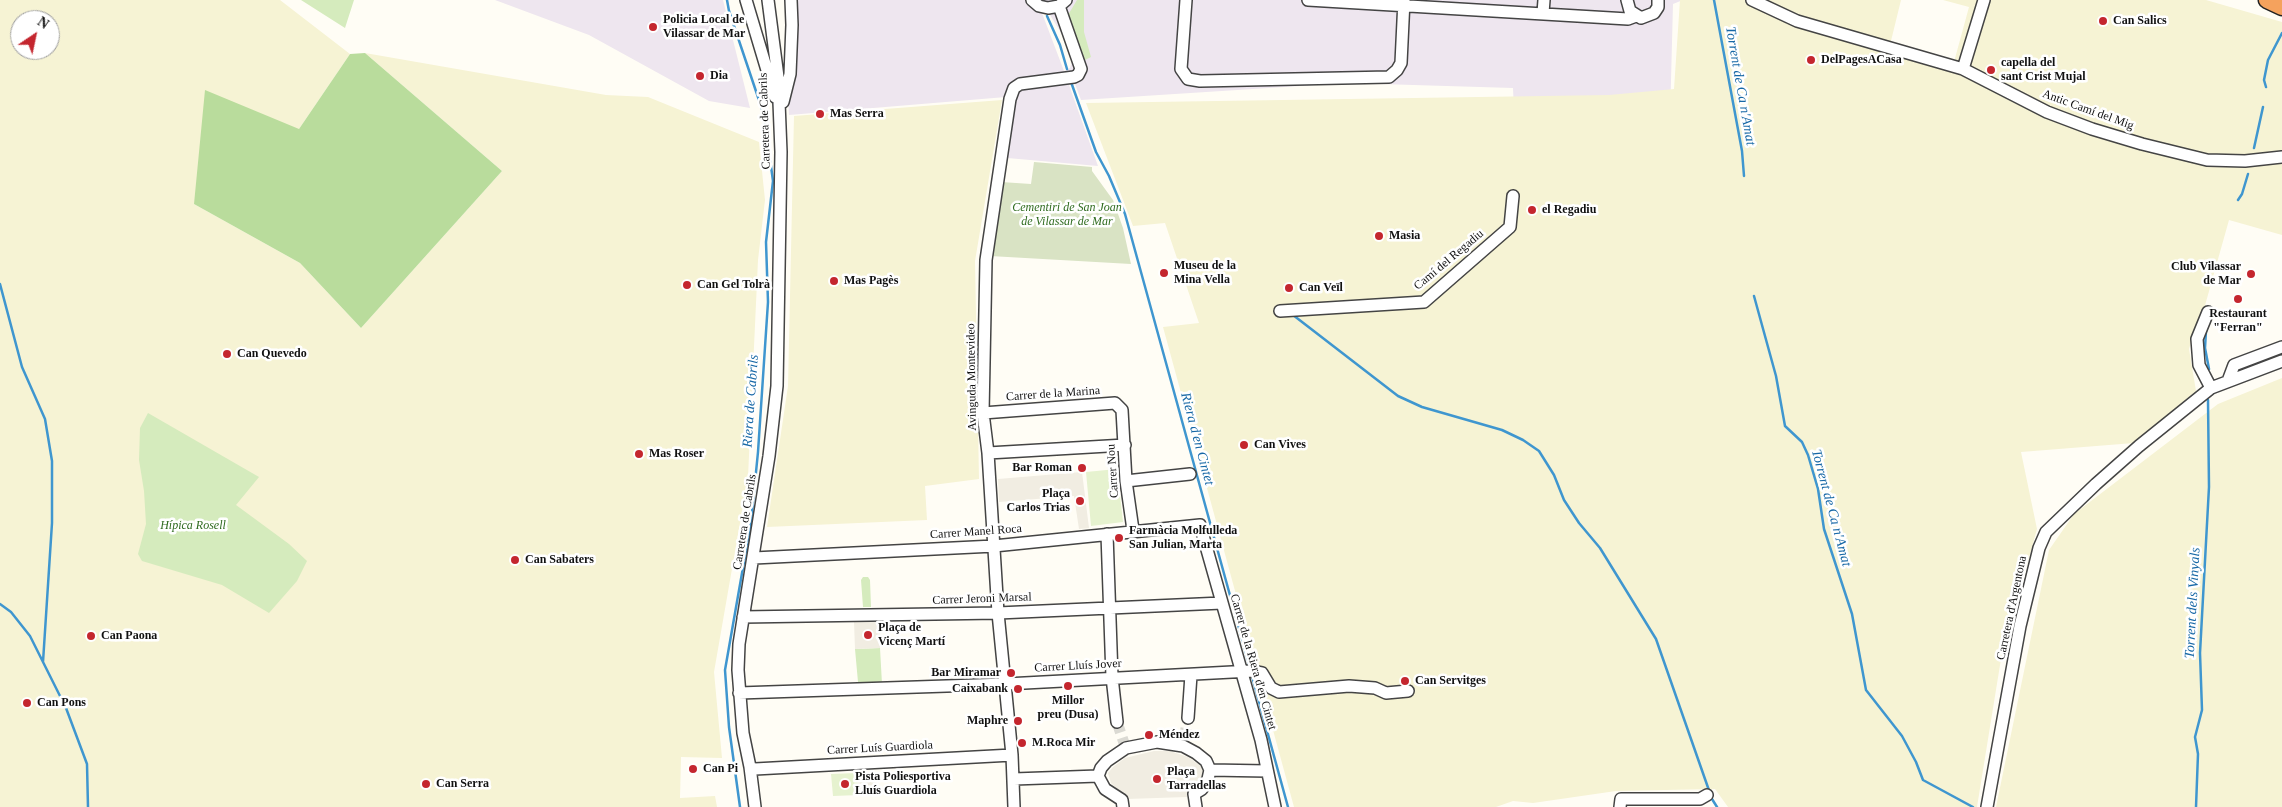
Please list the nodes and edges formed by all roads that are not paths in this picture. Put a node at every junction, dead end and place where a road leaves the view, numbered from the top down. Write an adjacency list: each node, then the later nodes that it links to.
1 (746, 0): 21 (street)
2 (768, 0): 21 (street, Carretera de Cabrils)
3 (790, 0): 21 (street)
4 (1032, 0): 13 (street)
5 (1186, 0): 14 (street)
6 (1308, 0): 14 (street)
7 (1544, 0): 17 (street)
8 (1627, 0): 18 (street); 19 (street)
9 (1752, 0): 20 (street, Antic Camí del Mig)
10 (1984, 0): 20 (street)
11 (2267, 0): 16 (highway)
12 (1660, 2): 18 (street)
13 (1062, 3): 31 (street, Avinguda Montevideo)
14 (1404, 3): 15 (street)
15 (1523, 6): 17 (street)
16 (2282, 8)
17 (1543, 13): 19 (street)
18 (1636, 16): 19 (street)
19 (1594, 17)
20 (1963, 69): 22 (street, Antic Camí del Mig)
21 (780, 113): 40 (street, Carretera de Cabrils)
22 (2282, 156)
23 (1513, 196): 24 (street, Camí del Regadiu)
24 (1280, 311)
25 (2208, 312): 29 (street)
26 (2282, 347): 28 (street)
27 (2282, 361): 28 (street, Carretera d'Argentona)
28 (2228, 381): 29 (street, Carretera d'Argentona)
29 (2211, 388): 66 (street, Carretera d'Argentona)
30 (1122, 410): 31 (street, Carrer de la Marina); 32 (street, Carrer Nou)
31 (983, 413): 33 (street, Avinguda Montevideo)
32 (1125, 445): 33 (street); 35 (street, Carrer Nou)
33 (988, 453): 39 (street, Avinguda Montevideo)
34 (1190, 474): 35 (street)
35 (1126, 481): 37 (street, Carrer Nou)
36 (1200, 525): 37 (street, Carrer Manel Roca); 41 (street, Carrer de la Riera d'en Cintet)
37 (1132, 530): 38 (street, Carrer Manel Roca)
38 (1107, 534): 39 (street, Carrer Manel Roca); 42 (street)
39 (994, 546): 40 (street, Carrer Manel Roca); 43 (street, Avinguda Montevideo)
40 (754, 558): 44 (street, Carretera de Cabrils)
41 (1222, 603): 42 (street, Carrer Jeroni Marsal); 45 (street, Carrer de la Riera d'en Cintet)
42 (1110, 607): 43 (street, Carrer Jeroni Marsal); 47 (street)
43 (998, 613): 44 (street, Carrer Jeroni Marsal); 48 (street, Avinguda Montevideo)
44 (743, 617): 50 (street, Carretera de Cabrils)
45 (1242, 672): 46 (street, Carrer Lluís Jover); 49 (street, Carrer Lluís Jover); 56 (street, Carrer de la Riera d'en Cintet)
46 (1191, 676): 47 (street, Carrer Lluís Jover); 51 (street)
47 (1112, 677): 48 (street, Carrer Lluís Jover); 52 (street)
48 (1006, 684): 50 (street, Carrer Lluís Jover); 53 (street, Avinguda Montevideo)
49 (1408, 691)
50 (738, 693): 54 (street, Carretera de Cabrils)
51 (1188, 718)
52 (1116, 722)
53 (1012, 755): 54 (street, Carrer Luís Guardiola); 58 (street, Avinguda Montevideo)
54 (750, 767): 61 (street, Carretera de Cabrils)
55 (1210, 770): 56 (street); 57 (street); 60 (street)
56 (1267, 772): 64 (street, Carrer de la Riera d'en Cintet)
57 (1098, 776): 58 (street); 63 (street)
58 (1014, 779): 62 (street, Avinguda Montevideo)
59 (1707, 796): 65 (street)
60 (1196, 804)
61 (755, 807)
62 (1014, 807)
63 (1124, 807)
64 (1275, 807)
65 (1620, 807)
66 (1987, 807)

